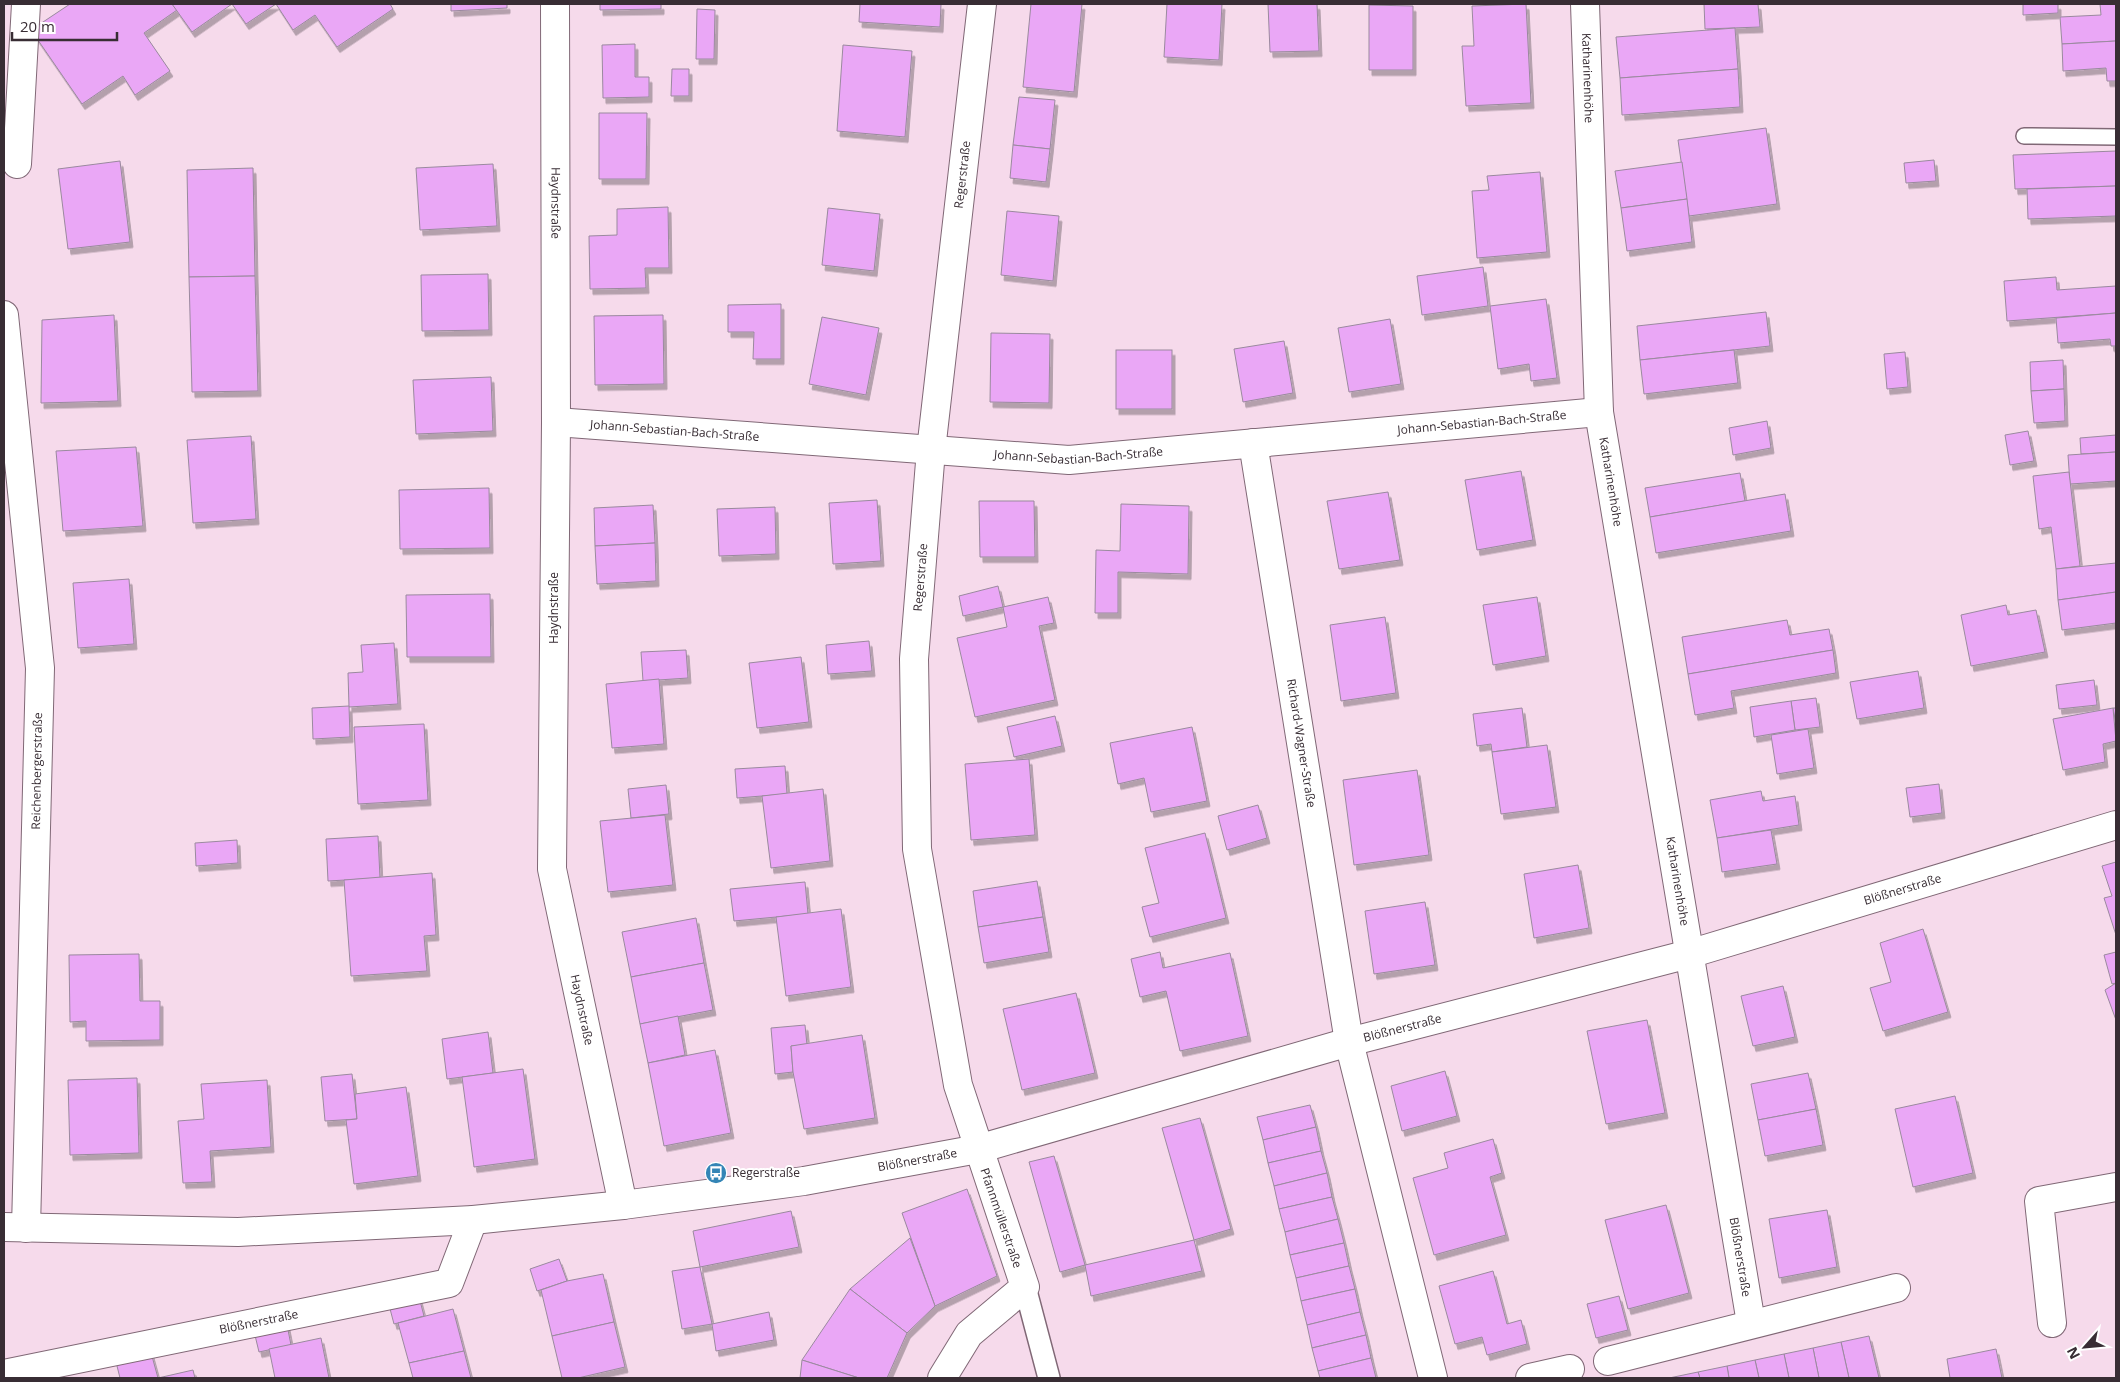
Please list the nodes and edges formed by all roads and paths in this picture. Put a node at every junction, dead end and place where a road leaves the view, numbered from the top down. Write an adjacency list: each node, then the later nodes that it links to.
1 (26, 4): 7 (street)
2 (555, 4): 10 (street, Haydnstraße)
3 (982, 4): 12 (street, Regerstraße)
4 (1585, 4): 9 (street, Katharinenhöhe)
5 (2024, 136): 6 (lane)
6 (2116, 137)
7 (17, 164)
8 (4, 315): 20 (street, Reichenbergerstraße)
9 (1600, 412): 11 (street, Johann-Sebastian-Bach-Straße); 14 (street, Katharinenhöhe)
10 (556, 422): 12 (street, Johann-Sebastian-Bach-Straße); 18 (street, Haydnstraße)
11 (1254, 443): 12 (street, Johann-Sebastian-Bach-Straße); 15 (street, Richard-Wagner-Straße)
12 (931, 450): 16 (street, Regerstraße)
13 (2116, 825): 14 (street, Blößnerstraße)
14 (1689, 954): 15 (street, Blößnerstraße); 23 (street, Blößnerstraße)
15 (1349, 1042): 16 (street, Blößnerstraße); 30 (street, Blößnerstraße)
16 (978, 1149): 18 (street, Blößnerstraße); 21 (street, Pfannmüllerstraße)
17 (2116, 1187): 24 (street)
18 (623, 1204): 19 (street, Blößnerstraße)
19 (473, 1220): 20 (street, Blößnerstraße); 27 (street, Blößnerstraße)
20 (15, 1227)
21 (1025, 1287): 28 (street); 29 (street, Pfannmüllerstraße)
22 (1896, 1288): 23 (street)
23 (1751, 1323): 25 (street)
24 (2052, 1323)
25 (1608, 1361)
26 (1570, 1369): 31 (street)
27 (4, 1374)
28 (942, 1378)
29 (1049, 1378)
30 (1433, 1378)
31 (1530, 1378)

